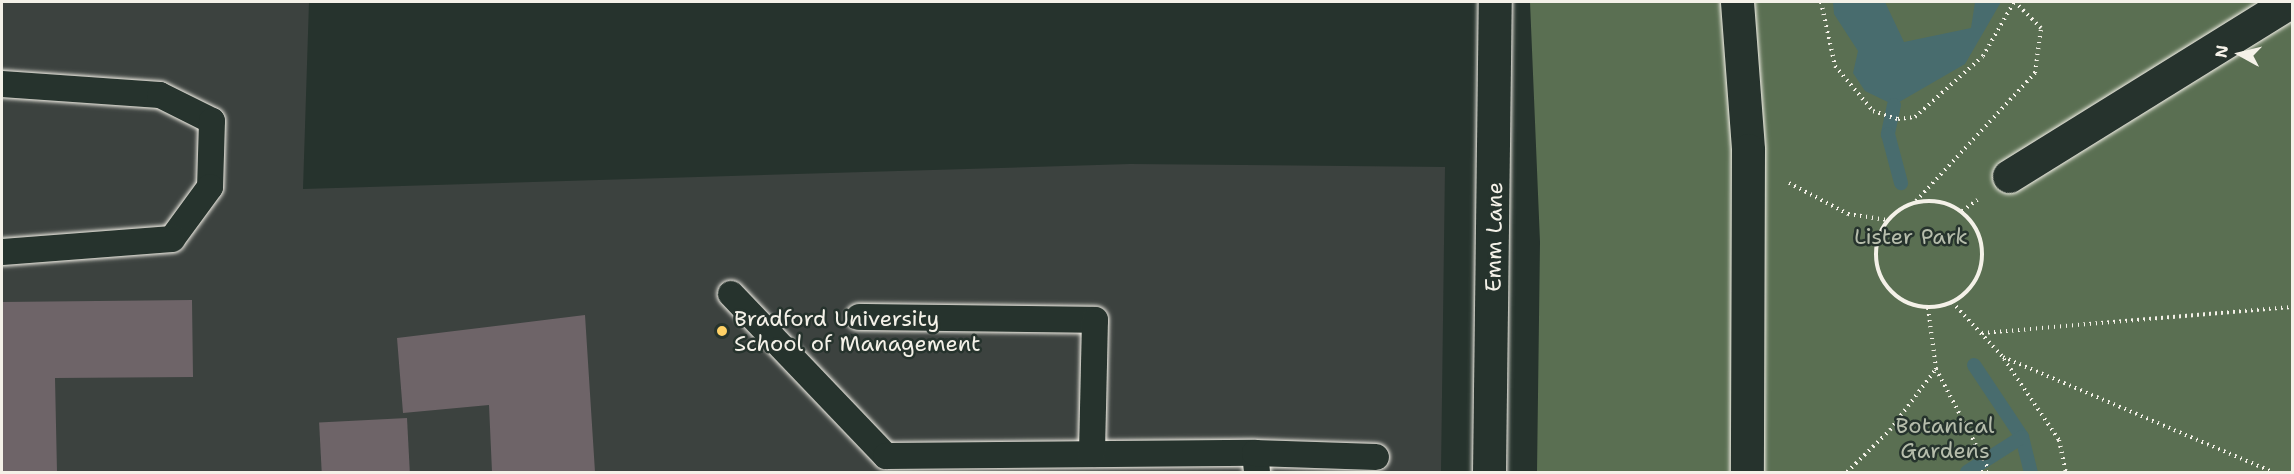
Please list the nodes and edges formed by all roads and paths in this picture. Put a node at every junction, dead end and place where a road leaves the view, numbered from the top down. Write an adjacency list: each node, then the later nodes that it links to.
1 (1495, 2): 24 (street, Emm Lane)
2 (1737, 2): 7 (street)
3 (1821, 2): 4 (path)
4 (2014, 2): 9 (path)
5 (2290, 2): 8 (street)
6 (2, 84): 11 (lane)
7 (1748, 150): 10 (path); 25 (street)
8 (2009, 176)
9 (1916, 201): 10 (path); 13 (path)
10 (1888, 220): 14 (path)
11 (2, 252)
12 (731, 294): 20 (lane)
13 (1952, 302): 14 (path); 17 (path)
14 (1928, 307): 19 (path)
15 (2292, 308): 17 (path)
16 (859, 317): 20 (lane)
17 (1982, 333): 18 (path)
18 (2003, 357): 28 (path); 29 (path)
19 (1936, 369): 23 (path); 26 (path)
20 (1092, 454): 22 (lane)
21 (1376, 456): 22 (lane)
22 (1256, 463)
23 (1987, 469): 27 (path)
24 (1489, 472)
25 (1747, 472)
26 (1847, 472)
27 (1981, 472)
28 (2066, 472)
29 (2273, 472)

